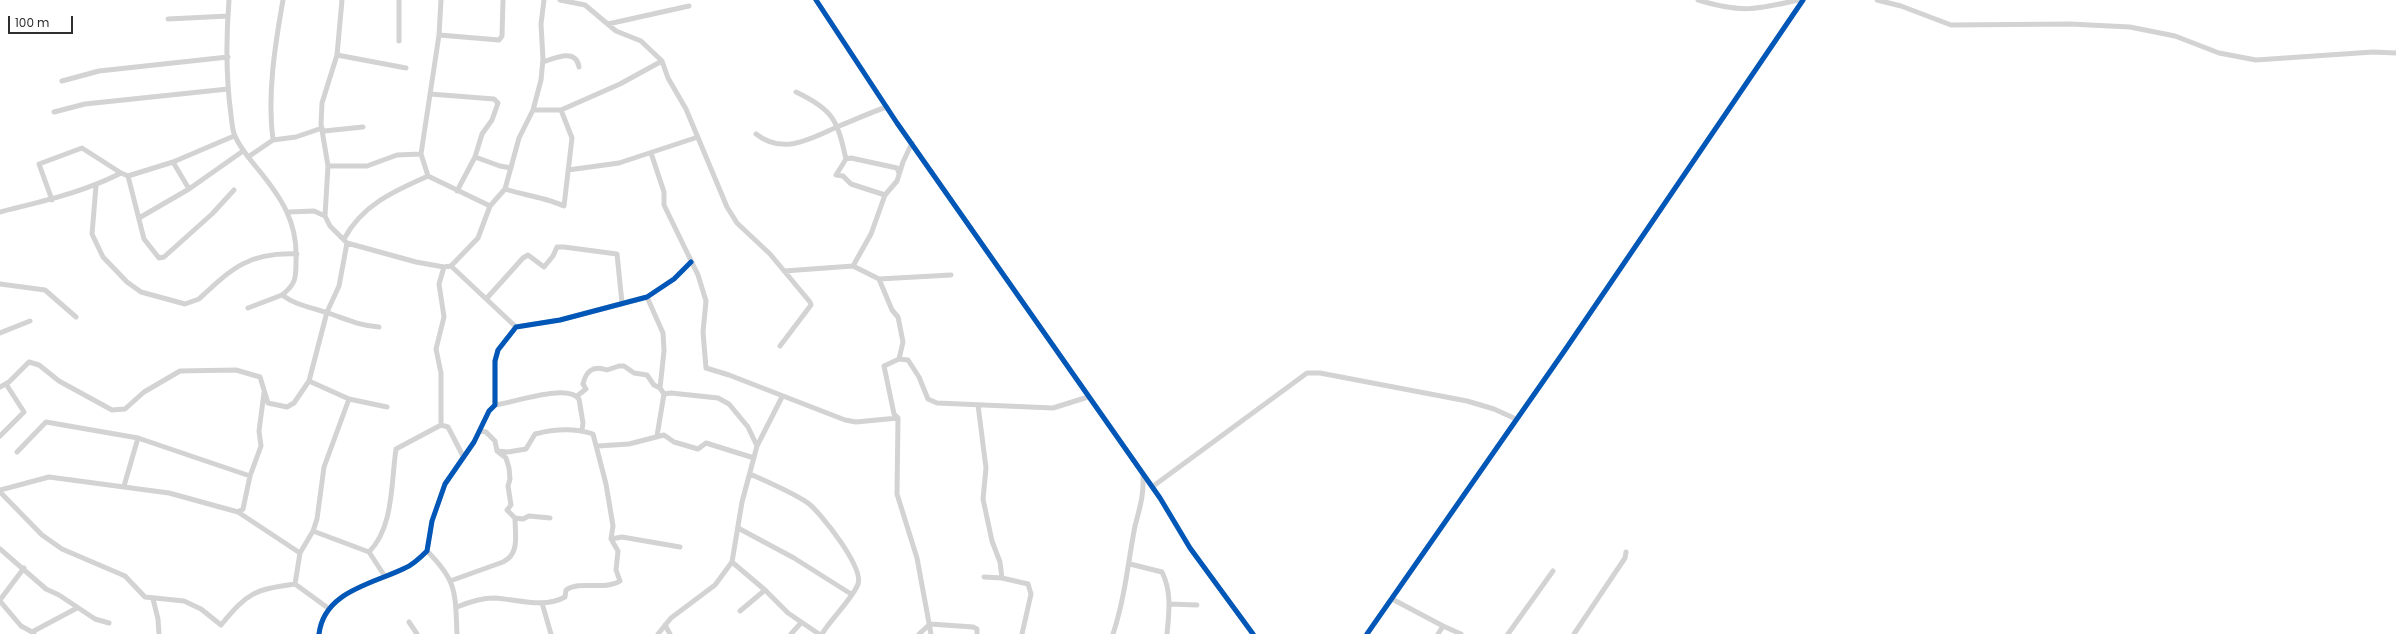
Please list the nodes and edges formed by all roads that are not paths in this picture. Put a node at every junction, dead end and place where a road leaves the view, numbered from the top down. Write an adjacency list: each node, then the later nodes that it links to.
1 (229, 0): 15 (street)
2 (283, 0): 41 (street)
3 (342, 0): 21 (street)
4 (398, 0): 19 (street)
5 (441, 0): 18 (street)
6 (503, 0): 18 (street)
7 (544, 0): 23 (street)
8 (560, 0): 17 (street)
9 (816, 0): 31 (street)
10 (1698, 0): 11 (street)
11 (1798, 0)
12 (1803, 0): 106 (street)
13 (1877, 0): 20 (street)
14 (689, 6): 17 (street)
15 (228, 16): 16 (street); 22 (street)
16 (168, 19)
17 (608, 24): 24 (street)
18 (439, 35): 30 (street)
19 (399, 41)
20 (2396, 53)
21 (337, 55): 26 (street); 37 (street)
22 (228, 57): 27 (street); 28 (street)
23 (543, 62): 25 (street); 32 (street)
24 (662, 62): 33 (street); 40 (street)
25 (579, 67)
26 (406, 68)
27 (62, 81)
28 (228, 89): 34 (street); 39 (street)
29 (796, 92): 36 (street)
30 (430, 94): 45 (street); 46 (street)
31 (887, 107): 36 (street); 42 (street)
32 (533, 110): 33 (street); 51 (street)
33 (561, 110): 52 (street)
34 (54, 112)
35 (363, 127): 37 (street)
36 (839, 127): 38 (street); 48 (street)
37 (323, 130): 41 (street); 50 (street)
38 (756, 134)
39 (234, 136): 43 (street); 49 (street)
40 (698, 138): 44 (street); 75 (street)
41 (273, 140): 47 (street)
42 (912, 143): 54 (street); 100 (street)
43 (243, 151): 47 (street); 58 (street)
44 (651, 153): 52 (street); 71 (street)
45 (421, 154): 50 (street); 56 (street)
46 (475, 157): 51 (street); 61 (street)
47 (248, 158): 66 (street)
48 (846, 159): 54 (street); 62 (street)
49 (173, 162): 55 (street); 58 (street)
50 (328, 166): 67 (street)
51 (511, 168): 59 (street)
52 (568, 170): 59 (street)
53 (121, 173): 55 (street); 57 (street); 63 (street)
54 (899, 173): 62 (street)
55 (128, 176): 68 (street)
56 (428, 176): 61 (street); 69 (street)
57 (96, 186): 63 (street); 70 (street)
58 (189, 189): 68 (street)
59 (505, 189): 64 (street)
60 (234, 190): 68 (street)
61 (457, 191): 64 (street)
62 (885, 195): 73 (street)
63 (52, 200): 65 (street)
64 (490, 206): 72 (street)
65 (0, 212)
66 (289, 212): 67 (street); 70 (street)
67 (325, 216): 69 (street)
68 (139, 218)
69 (345, 241): 74 (street); 84 (street)
70 (297, 254): 79 (street)
71 (691, 262): 80 (street); 99 (street)
72 (451, 266): 74 (street); 81 (street)
73 (853, 266): 75 (street); 77 (street)
74 (444, 267): 107 (street)
75 (784, 271): 90 (street)
76 (951, 275): 77 (street)
77 (879, 278): 91 (street)
78 (0, 284): 85 (street)
79 (282, 295): 83 (street); 84 (street)
80 (647, 297): 82 (street); 95 (street)
81 (487, 298): 82 (street); 88 (street)
82 (622, 304): 88 (street)
83 (248, 308)
84 (328, 312): 87 (street); 92 (street)
85 (76, 317)
86 (30, 321): 89 (street)
87 (380, 327)
88 (516, 327): 103 (street)
89 (0, 333)
90 (780, 346)
91 (899, 359): 102 (street); 105 (street)
92 (310, 381): 96 (street); 101 (street)
93 (6, 384): 94 (street); 96 (street); 110 (street)
94 (0, 388)
95 (660, 388): 97 (street); 98 (street)
96 (265, 390): 121 (street)
97 (664, 394): 111 (street); 114 (street)
98 (577, 396): 103 (street); 108 (street)
99 (782, 397): 105 (street); 114 (street)
100 (1088, 397): 102 (street); 120 (street)
101 (349, 398): 104 (street); 129 (street)
102 (978, 404): 143 (street)
103 (495, 405): 109 (street)
104 (387, 407)
105 (898, 418): 161 (street)
106 (1516, 420): 123 (street); 149 (street)
107 (441, 425): 117 (street); 134 (street)
108 (582, 430): 113 (street); 115 (street)
109 (480, 431): 115 (street); 117 (street)
110 (0, 436)
111 (657, 436): 113 (street); 118 (street)
112 (138, 438): 116 (street); 121 (street); 122 (street)
113 (598, 446): 130 (street)
114 (757, 446): 118 (street)
115 (497, 451): 126 (street)
116 (17, 452)
117 (463, 456): 133 (street)
118 (754, 458): 119 (street)
119 (750, 474): 128 (street); 147 (street)
120 (1142, 474): 123 (street); 138 (street)
121 (250, 476): 125 (street)
122 (124, 486): 124 (street); 125 (street)
123 (1152, 487): 180 (street)
124 (0, 491): 148 (street)
125 (238, 512): 136 (street)
126 (516, 518): 127 (street); 144 (street)
127 (550, 518)
128 (738, 528): 137 (street); 147 (street)
129 (313, 531): 134 (street); 136 (street)
130 (611, 539): 131 (street); 151 (street)
131 (680, 547)
132 (0, 549): 139 (street)
133 (427, 551): 141 (street); 144 (street)
134 (369, 552): 141 (street)
135 (1626, 552): 185 (street)
136 (300, 553): 145 (street)
137 (732, 562): 146 (street); 162 (street)
138 (1130, 564): 152 (street); 178 (street)
139 (24, 568): 150 (street); 155 (street)
140 (1553, 571): 184 (street)
141 (384, 575): 156 (street)
142 (984, 578): 143 (street)
143 (1002, 578): 177 (street)
144 (450, 581): 154 (street)
145 (295, 584): 148 (street); 156 (street)
146 (765, 590): 157 (street); 160 (street)
147 (852, 594): 173 (street)
148 (153, 599): 165 (street)
149 (1392, 599): 163 (street); 181 (street)
150 (0, 601): 164 (street)
151 (542, 603): 154 (street); 169 (street)
152 (1169, 604): 153 (street); 179 (street)
153 (1197, 605)
154 (457, 607): 168 (street)
155 (77, 608): 159 (street); 164 (street)
156 (328, 608): 166 (street)
157 (740, 610)
158 (409, 622): 167 (street)
159 (109, 623)
160 (800, 624): 172 (street); 173 (street)
161 (930, 624): 174 (street); 175 (street); 176 (street)
162 (665, 625): 170 (street); 171 (street)
163 (1443, 626): 182 (street); 183 (street)
164 (33, 633)
165 (158, 634)
166 (319, 634)
167 (417, 634)
168 (457, 634)
169 (551, 634)
170 (658, 634)
171 (670, 634)
172 (791, 634)
173 (820, 634)
174 (919, 634)
175 (932, 634)
176 (977, 634)
177 (1022, 634)
178 (1113, 634)
179 (1168, 634)
180 (1253, 634)
181 (1367, 634)
182 (1438, 634)
183 (1461, 634)
184 (1508, 634)
185 (1574, 634)

